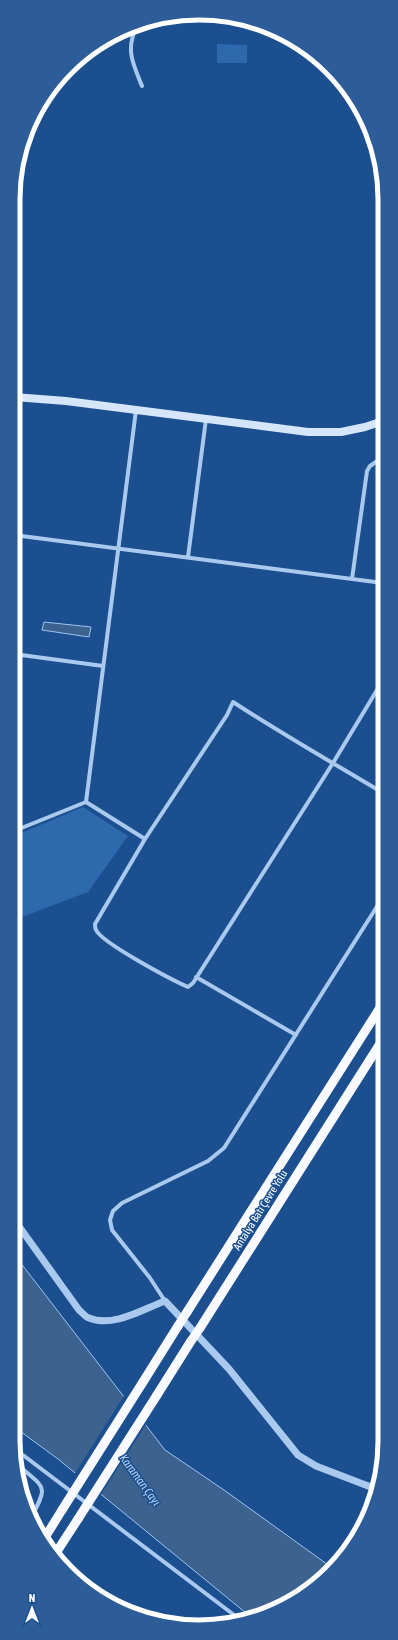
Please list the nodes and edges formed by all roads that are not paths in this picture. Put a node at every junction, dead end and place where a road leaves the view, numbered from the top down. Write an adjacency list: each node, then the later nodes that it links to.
1 (134, 32): 2 (street)
2 (142, 86)
3 (20, 397): 4 (main road)
4 (136, 409): 5 (main road); 9 (street)
5 (206, 418): 6 (main road); 10 (street)
6 (378, 423)
7 (378, 460): 11 (street)
8 (20, 536): 9 (street)
9 (118, 548): 10 (street); 14 (street)
10 (188, 557): 11 (street)
11 (352, 579): 12 (street)
12 (378, 582)
13 (20, 655): 14 (street)
14 (103, 666): 18 (street)
15 (378, 688): 16 (street)
16 (333, 763): 17 (street); 20 (street); 22 (street)
17 (378, 789)
18 (86, 802): 19 (street); 20 (street)
19 (20, 829)
20 (146, 839): 22 (street)
21 (378, 905): 24 (street)
22 (196, 977): 24 (street)
23 (378, 1011): 32 (highway, bridge)
24 (296, 1035): 27 (street)
25 (378, 1047): 33 (highway, Antalya Batı Çevre Yolu, bridge)
26 (20, 1228): 27 (street)
27 (165, 1300): 30 (street)
28 (20, 1454): 34 (street)
29 (22, 1469): 31 (street)
30 (372, 1487)
31 (35, 1511)
32 (47, 1535)
33 (57, 1551)
34 (236, 1616)

